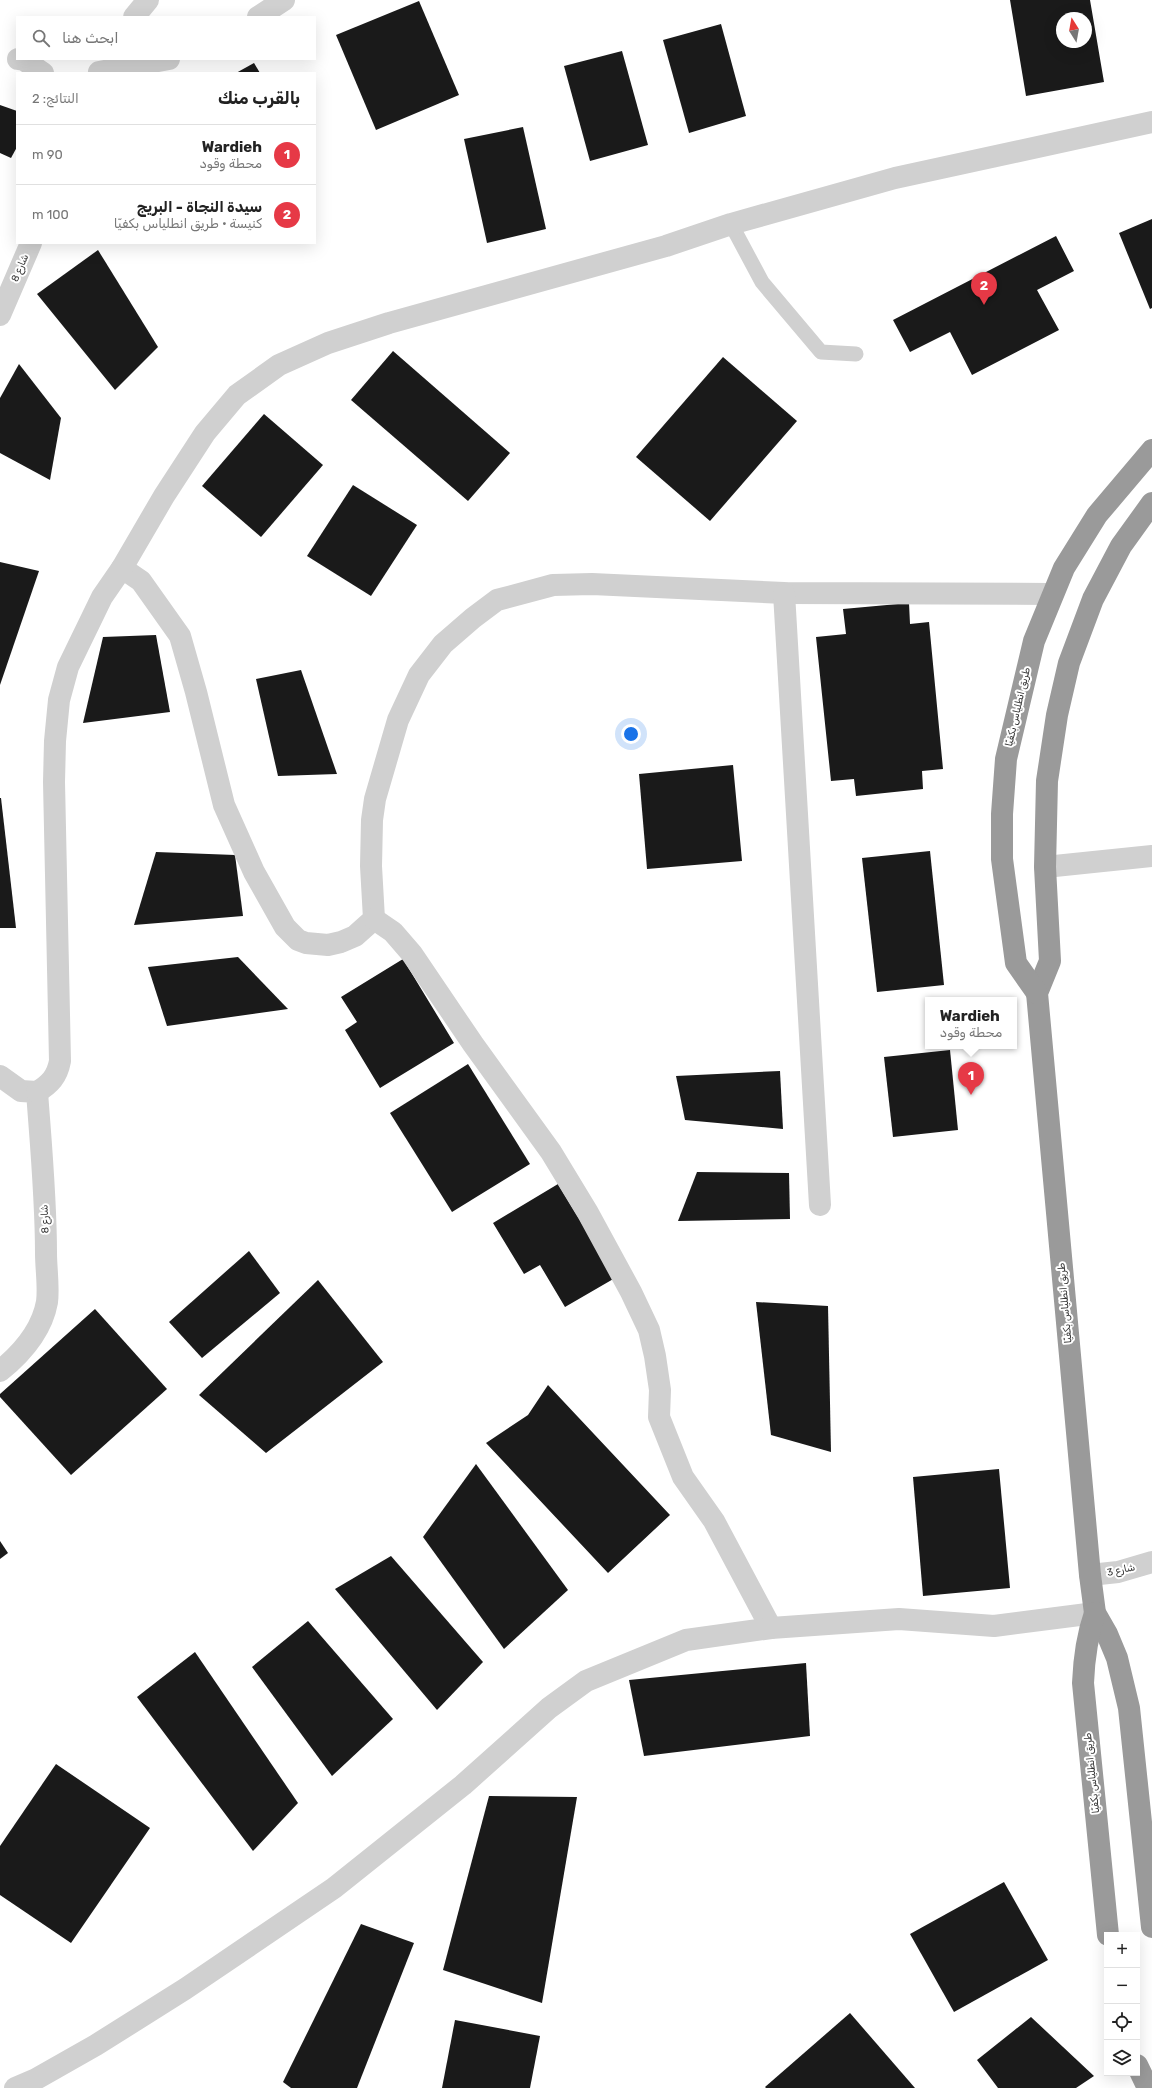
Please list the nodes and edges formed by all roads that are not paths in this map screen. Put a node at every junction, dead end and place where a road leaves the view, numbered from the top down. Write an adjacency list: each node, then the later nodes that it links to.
1 (148, 0): 3 (street)
2 (284, 0): 4 (street)
3 (135, 16)
4 (260, 16)
5 (0, 57): 6 (street)
6 (16, 59)
7 (24, 60): 10 (street)
8 (161, 60): 9 (street)
9 (101, 68)
10 (42, 72)
11 (1152, 122): 12 (street)
12 (731, 224): 15 (lane); 18 (street)
13 (31, 244): 14 (street, شارع 8)
14 (0, 314)
15 (856, 354)
16 (1152, 450): 20 (highway, طريق انطلياس بكفيّا)
17 (1152, 503): 22 (highway, طريق انطلياس بكفيّا)
18 (122, 568): 23 (street); 26 (street)
19 (784, 593): 20 (street); 23 (street); 27 (street)
20 (1052, 594): 24 (highway, طريق انطلياس بكفيّا)
21 (1152, 856): 22 (street)
22 (1045, 867): 24 (highway, طريق انطلياس بكفيّا)
23 (374, 919): 32 (street)
24 (1036, 993): 30 (highway, طريق انطلياس بكفيّا)
25 (0, 1076): 26 (street)
26 (37, 1092): 28 (street, شارع 8)
27 (820, 1205)
28 (0, 1371)
29 (1152, 1562): 30 (street, شارع 3)
30 (1090, 1575): 31 (highway, طريق انطلياس بكفيّا)
31 (1095, 1613): 32 (street); 33 (highway, طريق انطلياس بكفيّا); 34 (highway, طريق انطلياس بكفيّا)
32 (771, 1628): 36 (street)
33 (1152, 1926)
34 (1108, 1932)
35 (1140, 2071): 37 (highway)
36 (15, 2088)
37 (1148, 2088)

